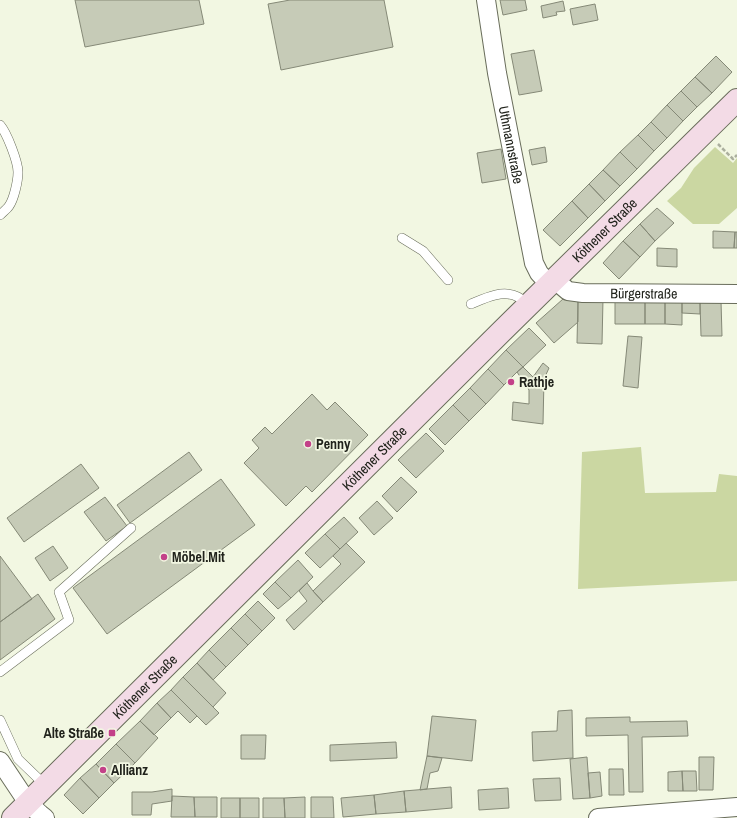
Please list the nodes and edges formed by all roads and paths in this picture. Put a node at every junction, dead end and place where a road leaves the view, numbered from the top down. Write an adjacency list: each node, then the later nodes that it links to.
1 (486, 0): 9 (street, Uthmannstraße)
2 (737, 100): 9 (main road, Köthener Straße)
3 (0, 125): 6 (lane)
4 (715, 142): 5 (path)
5 (737, 155)
6 (0, 214)
7 (402, 238): 8 (lane)
8 (448, 280)
9 (552, 282): 10 (street, Bürgerstraße); 12 (main road, Köthener Straße)
10 (737, 294)
11 (471, 304): 12 (lane)
12 (528, 306): 17 (main road, Köthener Straße)
13 (131, 528): 14 (lane)
14 (0, 672)
15 (0, 720): 17 (lane)
16 (0, 761): 19 (street)
17 (45, 785): 19 (main road, Köthener Straße)
18 (737, 807): 21 (street)
19 (20, 811): 20 (street)
20 (45, 818)
21 (598, 818)

